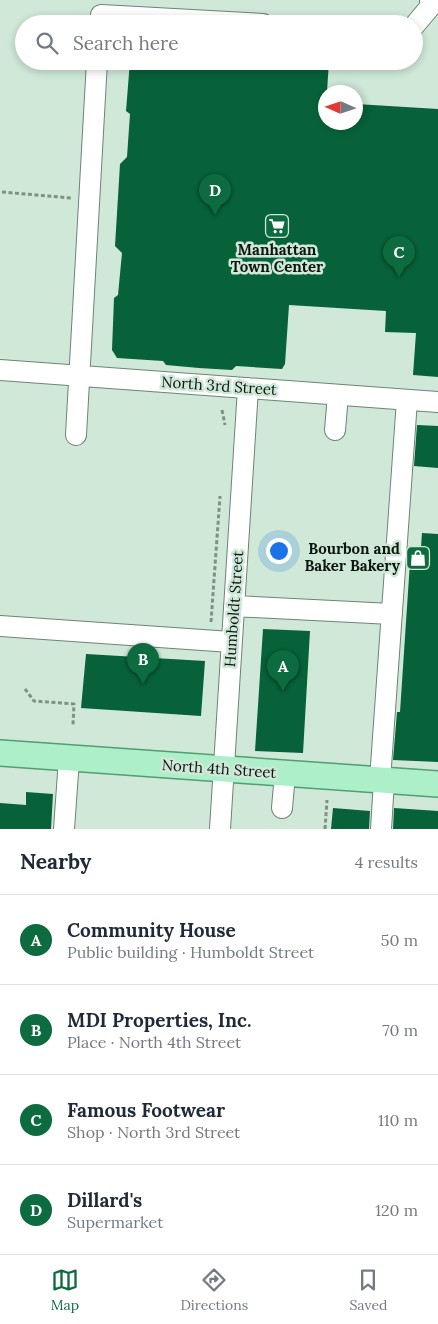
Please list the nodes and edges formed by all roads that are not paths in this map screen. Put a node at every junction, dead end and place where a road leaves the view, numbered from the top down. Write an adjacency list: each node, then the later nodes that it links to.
1 (430, 0): 4 (street)
2 (102, 13): 3 (street)
3 (131, 15)
4 (423, 15)
5 (97, 70): 7 (street)
6 (0, 370): 7 (street, North 3rd Street)
7 (80, 376): 8 (street, North 3rd Street); 13 (street)
8 (248, 388): 9 (street, North 3rd Street); 14 (street, Humboldt Street)
9 (338, 395): 10 (street, North 3rd Street); 12 (street)
10 (408, 400): 11 (street, North 3rd Street); 15 (street)
11 (438, 402)
12 (335, 430)
13 (76, 435)
14 (234, 606): 15 (street); 17 (street, Humboldt Street)
15 (392, 614): 22 (street)
16 (0, 626): 17 (street)
17 (232, 642): 20 (street, Humboldt Street)
18 (0, 753): 19 (main road, North 4th Street)
19 (69, 759): 20 (main road, North 4th Street); 25 (street)
20 (224, 770): 21 (main road, North 4th Street); 26 (street, Humboldt Street)
21 (285, 774): 22 (main road, North 4th Street); 24 (street)
22 (382, 781): 23 (main road, North 4th Street); 27 (street)
23 (438, 784)
24 (282, 808)
25 (64, 829)
26 (220, 829)
27 (381, 829)

